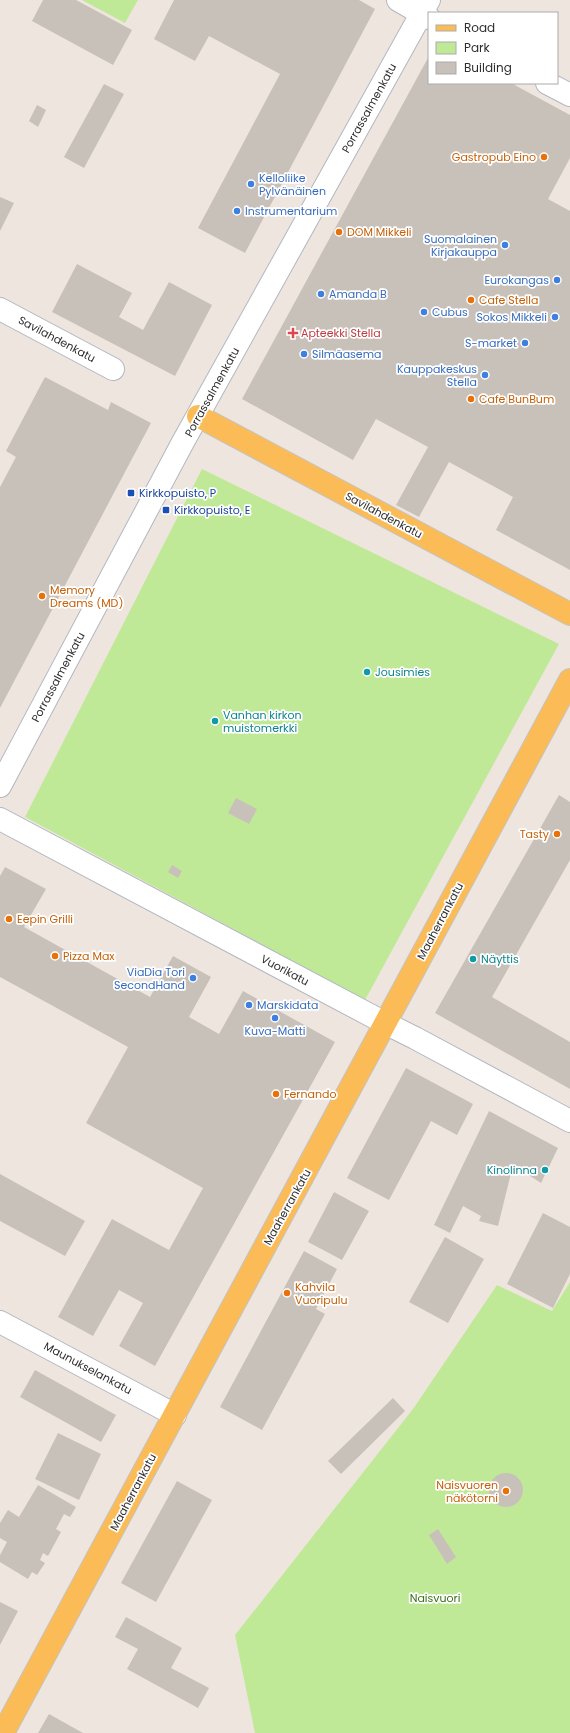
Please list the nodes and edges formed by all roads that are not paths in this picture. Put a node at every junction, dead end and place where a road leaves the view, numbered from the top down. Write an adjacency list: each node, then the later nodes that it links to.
1 (398, 0): 2 (street)
2 (427, 10): 7 (street, Porrassalmenkatu)
3 (549, 84): 4 (street)
4 (570, 96)
5 (0, 309): 6 (street, Savilahdenkatu)
6 (113, 369)
7 (198, 416): 8 (main road, Savilahdenkatu); 10 (street, Porrassalmenkatu)
8 (570, 614)
9 (570, 680): 12 (main road, Maaherrankatu)
10 (0, 786)
11 (0, 819): 12 (street, Vuorikatu)
12 (385, 1024): 13 (street, Vuorikatu); 15 (main road, Maaherrankatu)
13 (570, 1122)
14 (0, 1322): 15 (street, Maunukselankatu)
15 (175, 1415): 16 (main road, Maaherrankatu)
16 (3, 1733)

